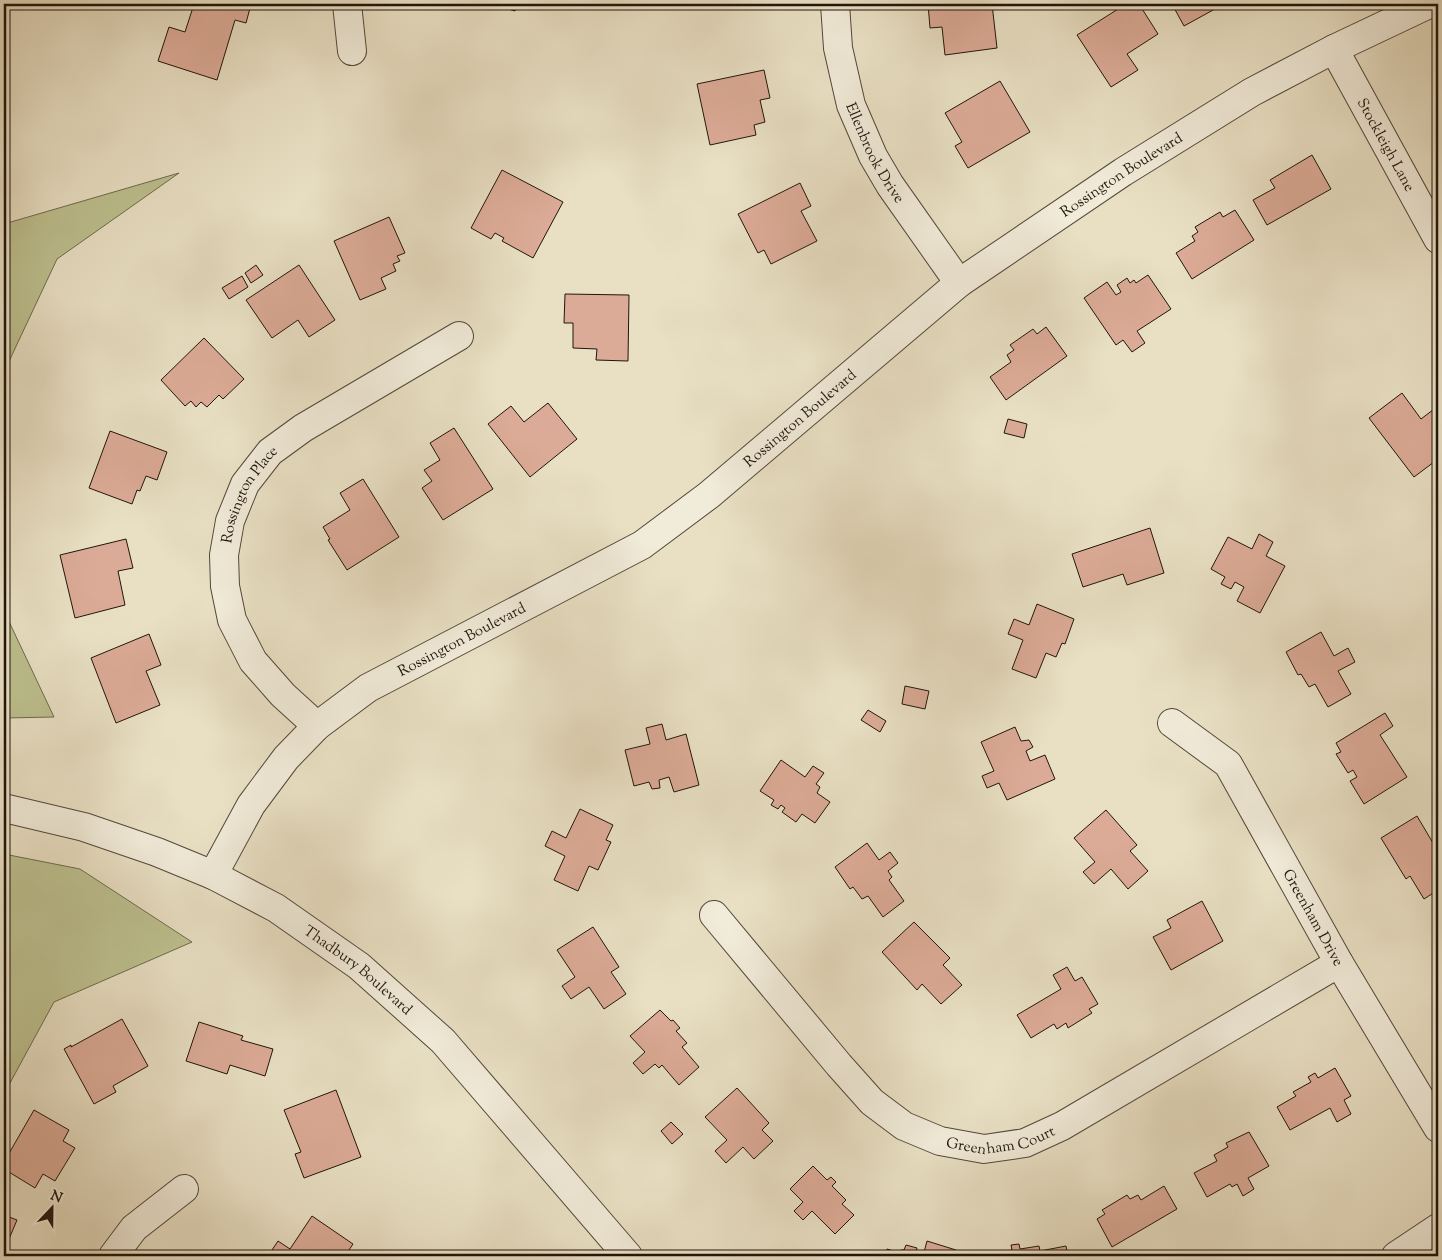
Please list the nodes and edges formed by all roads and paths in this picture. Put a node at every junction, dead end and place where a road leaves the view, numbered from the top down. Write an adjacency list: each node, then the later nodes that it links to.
1 (347, 4): 5 (street)
2 (836, 4): 7 (street, Ellenbrook Drive)
3 (1429, 4): 4 (street, Rossington Boulevard)
4 (1334, 49): 6 (street, Stockleigh Lane); 7 (street, Rossington Boulevard)
5 (352, 51)
6 (1438, 240)
7 (959, 283): 10 (street, Rossington Boulevard)
8 (459, 336): 10 (street, Rossington Place)
9 (1172, 723): 14 (street, Greenham Drive)
10 (317, 726): 12 (street, Rossington Boulevard)
11 (4, 808): 12 (street, Thadbury Boulevard)
12 (213, 875): 19 (street, Thadbury Boulevard)
13 (714, 915): 14 (street, Greenham Court)
14 (1339, 963): 15 (street, Greenham Drive)
15 (1438, 1128)
16 (184, 1190): 18 (street)
17 (1438, 1228): 20 (street)
18 (113, 1256)
19 (628, 1256)
20 (1396, 1256)

